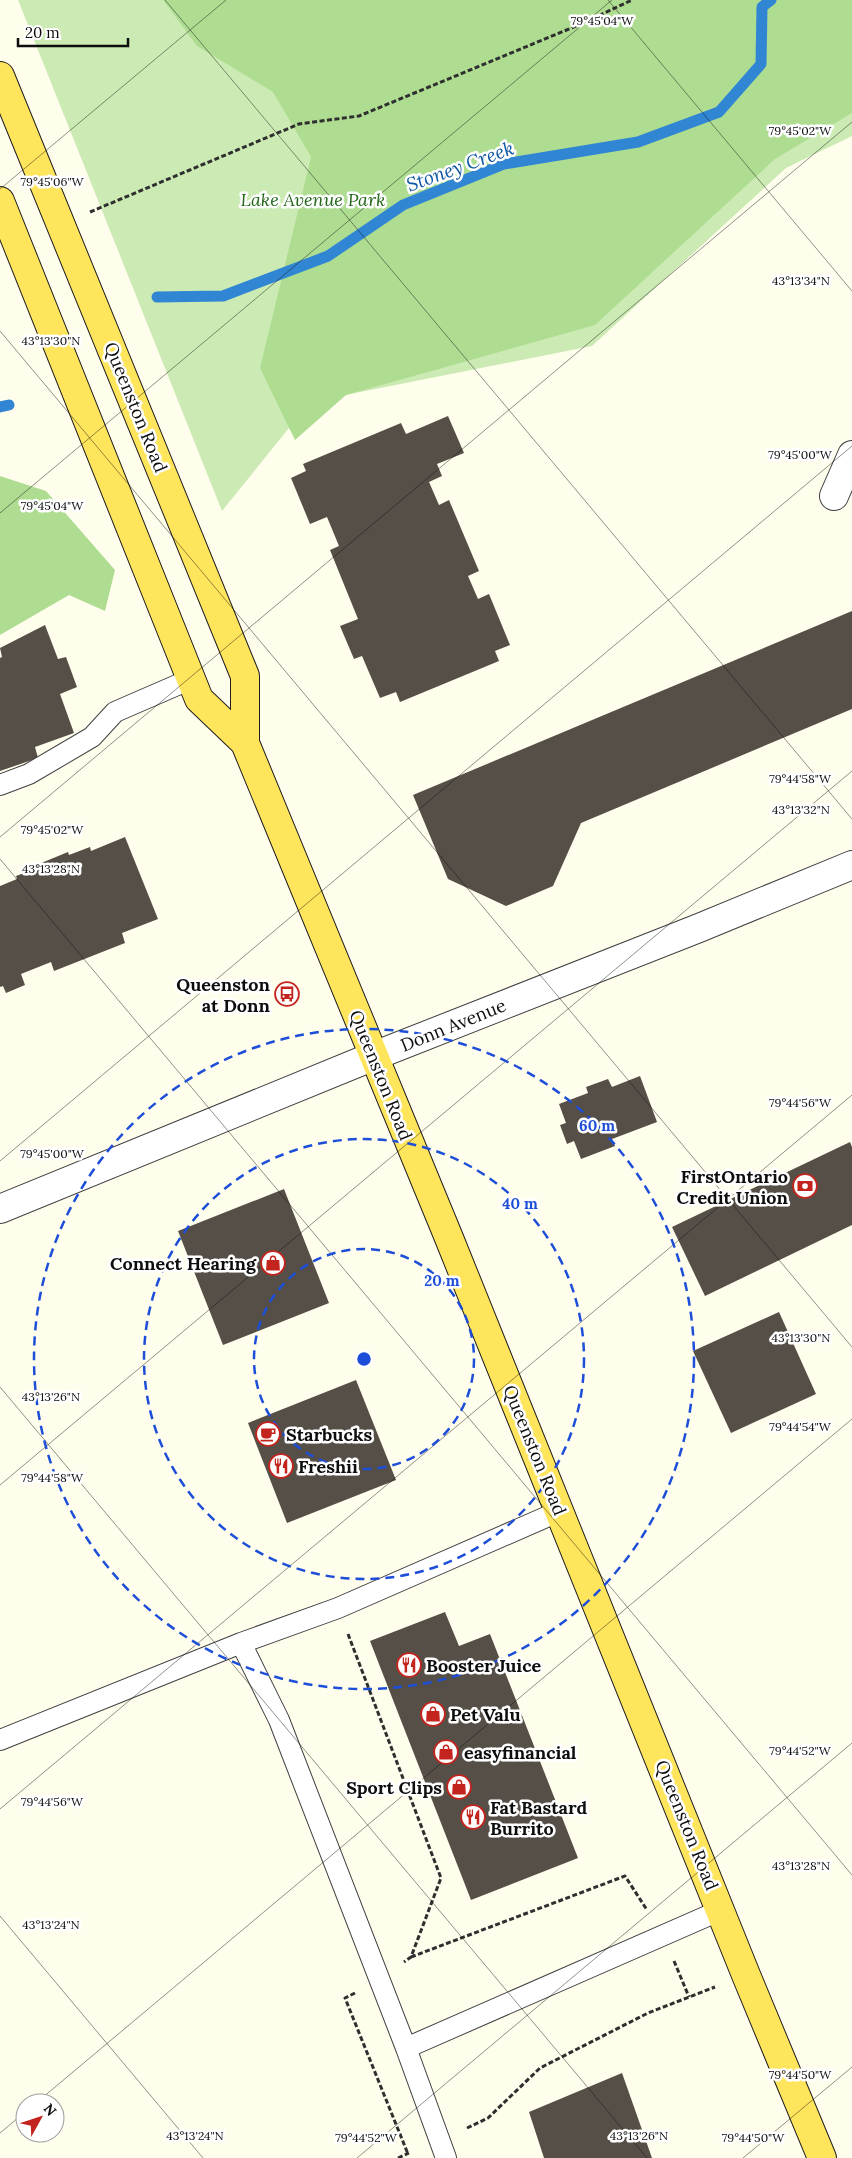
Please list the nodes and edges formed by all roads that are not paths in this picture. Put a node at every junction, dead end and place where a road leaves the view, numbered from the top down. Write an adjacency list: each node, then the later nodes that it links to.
1 (0, 76): 6 (main road, Queenston Road)
2 (0, 201): 5 (main road, Queenston Road)
3 (852, 455): 4 (street)
4 (834, 496)
5 (191, 679): 6 (main road, Queenston Road); 7 (lane)
6 (245, 743): 9 (main road, Queenston Road)
7 (0, 785)
8 (852, 865): 9 (street, Donn Avenue)
9 (374, 1056): 10 (street, Donn Avenue); 11 (main road, Queenston Road)
10 (0, 1209)
11 (560, 1511): 12 (lane); 14 (main road, Queenston Road)
12 (241, 1643): 13 (lane); 15 (lane)
13 (0, 1740)
14 (721, 1910): 15 (lane); 17 (main road, Queenston Road)
15 (406, 2048): 16 (lane)
16 (443, 2149)
17 (822, 2158)

